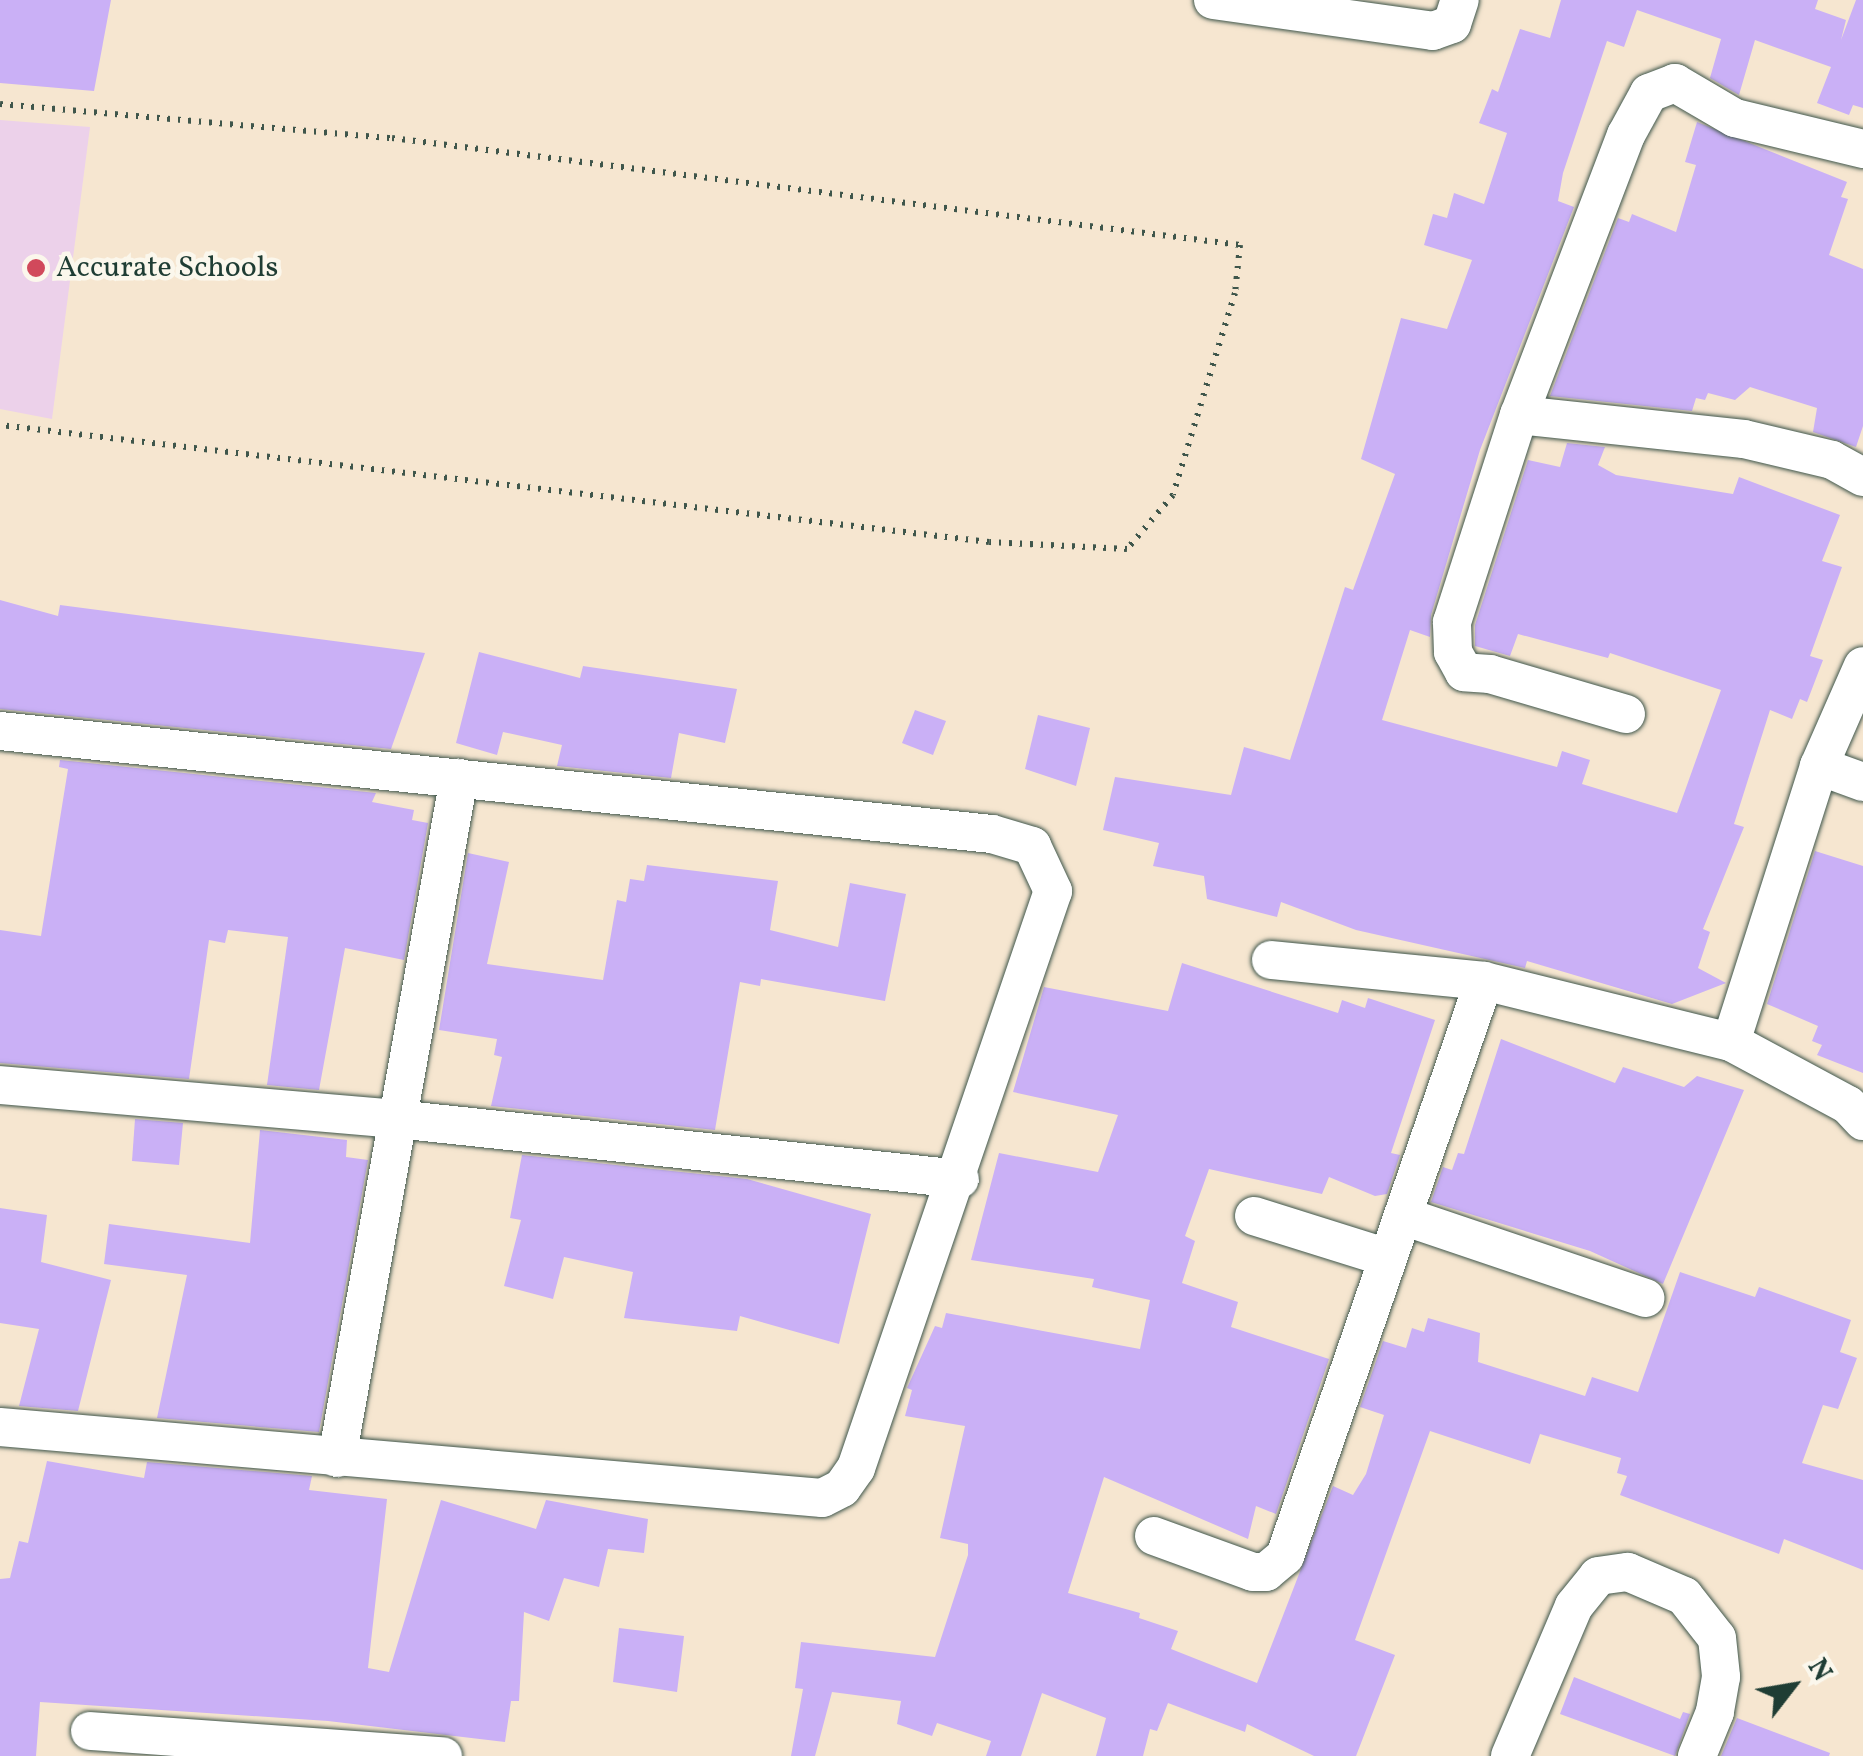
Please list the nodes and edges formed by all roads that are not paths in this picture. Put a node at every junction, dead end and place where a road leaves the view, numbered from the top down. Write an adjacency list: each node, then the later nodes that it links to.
1 (1213, 0): 2 (street)
2 (1460, 0)
3 (1863, 149): 4 (street)
4 (1519, 415): 5 (street); 7 (street)
5 (1863, 477)
6 (1863, 666): 9 (street)
7 (1626, 714)
8 (0, 731): 10 (street)
9 (1819, 766): 11 (street); 14 (street)
10 (459, 778): 16 (street); 18 (street)
11 (1863, 782)
12 (1271, 960): 13 (street)
13 (1484, 982): 14 (street); 20 (street)
14 (1731, 1042): 17 (street)
15 (0, 1085): 16 (street)
16 (396, 1119): 18 (street); 24 (street)
17 (1863, 1120)
18 (960, 1179): 24 (street)
19 (1254, 1216): 21 (street)
20 (1403, 1216): 21 (street); 22 (street)
21 (1388, 1258): 25 (street)
22 (1645, 1298)
23 (0, 1426): 24 (street)
24 (337, 1458)
25 (1154, 1536)
26 (90, 1731): 27 (street)
27 (443, 1756)
28 (1510, 1756): 29 (street)
29 (1697, 1756)

